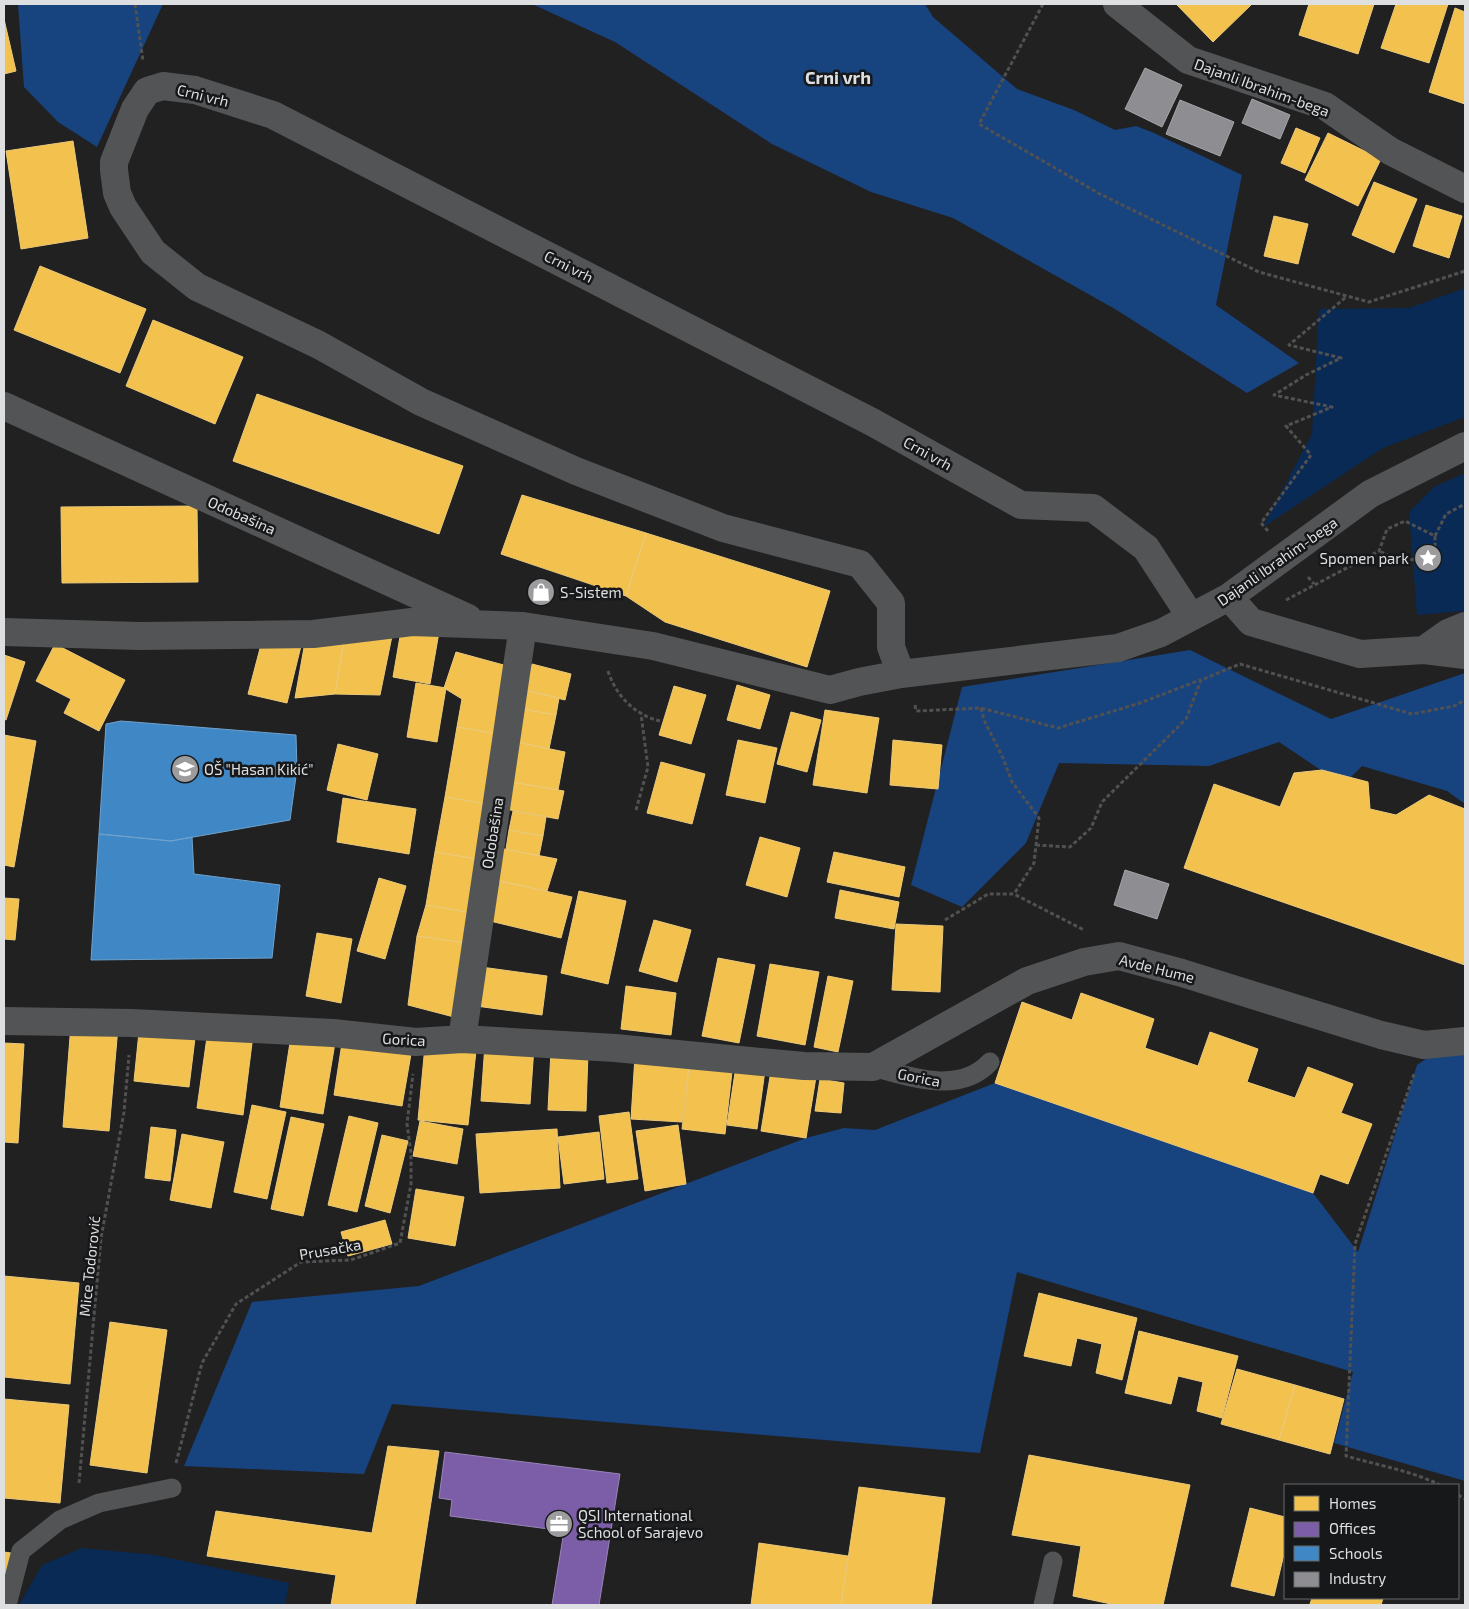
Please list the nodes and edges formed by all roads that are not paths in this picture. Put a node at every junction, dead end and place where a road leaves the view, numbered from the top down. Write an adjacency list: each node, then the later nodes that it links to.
1 (1117, 4): 2 (street, Dajanli Ibrahim-bega)
2 (1465, 189)
3 (4, 406): 7 (street, Odobašina)
4 (1465, 446): 5 (street, Dajanli Ibrahim-bega)
5 (1229, 597): 6 (street, Dajanli Ibrahim-bega); 11 (street)
6 (1191, 617): 13 (street, Dajanli Ibrahim-bega); 13 (street, Crni vrh)
7 (481, 624): 8 (street, Odobašina); 10 (street, Odobašina)
8 (523, 626): 13 (street, Odobašina); 15 (street, Odobašina)
9 (1465, 626): 11 (street)
10 (4, 632)
11 (1424, 650): 12 (street)
12 (1465, 655)
13 (901, 674)
14 (4, 1021): 15 (street, Gorica)
15 (462, 1039): 18 (street, Gorica)
16 (1465, 1041): 18 (street, Avde Hume)
17 (990, 1062): 18 (lane, Gorica)
18 (873, 1067)
19 (172, 1488): 21 (lane)
20 (1053, 1561): 22 (lane)
21 (7, 1605)
22 (1043, 1605)

